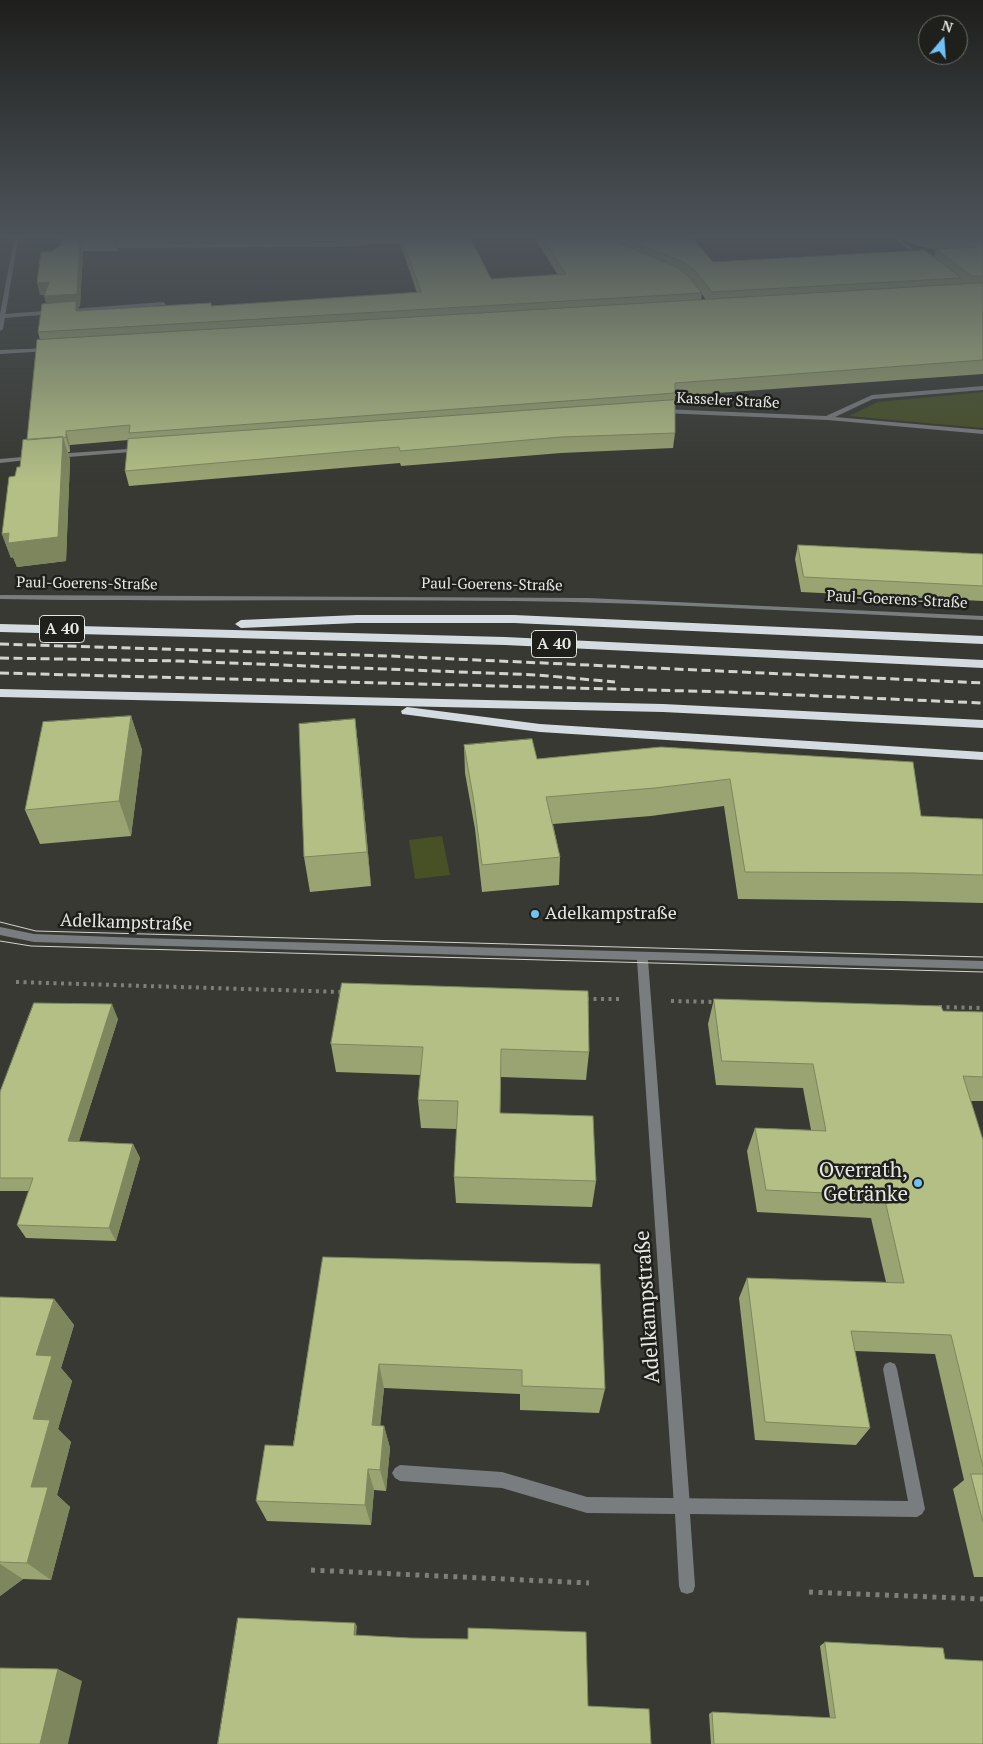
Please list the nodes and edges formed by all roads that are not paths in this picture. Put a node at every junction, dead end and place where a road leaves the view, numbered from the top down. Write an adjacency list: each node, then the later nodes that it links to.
1 (59, 348): 2 (street)
2 (0, 352)
3 (983, 388): 5 (street, Kasseler Straße)
4 (654, 412): 5 (street, Kasseler Straße)
5 (827, 418): 6 (street, Kasseler Straße)
6 (983, 432)
7 (149, 450): 8 (street)
8 (50, 457)
9 (40, 458): 10 (street)
10 (0, 461)
11 (0, 597): 12 (street, Paul-Goerens-Straße)
12 (983, 618)
13 (0, 628): 14 (highway, A 40)
14 (125, 629): 15 (highway); 16 (highway, A 40)
15 (983, 640)
16 (983, 664)
17 (0, 693): 18 (highway)
18 (329, 701): 19 (highway); 20 (highway)
19 (983, 724)
20 (983, 756)
21 (0, 931): 22 (street, Adelkampstraße)
22 (642, 955): 23 (street, Adelkampstraße); 26 (street, Adelkampstraße)
23 (983, 965)
24 (890, 1369): 26 (street)
25 (400, 1473): 26 (street)
26 (682, 1506): 27 (street, Adelkampstraße)
27 (687, 1586)

